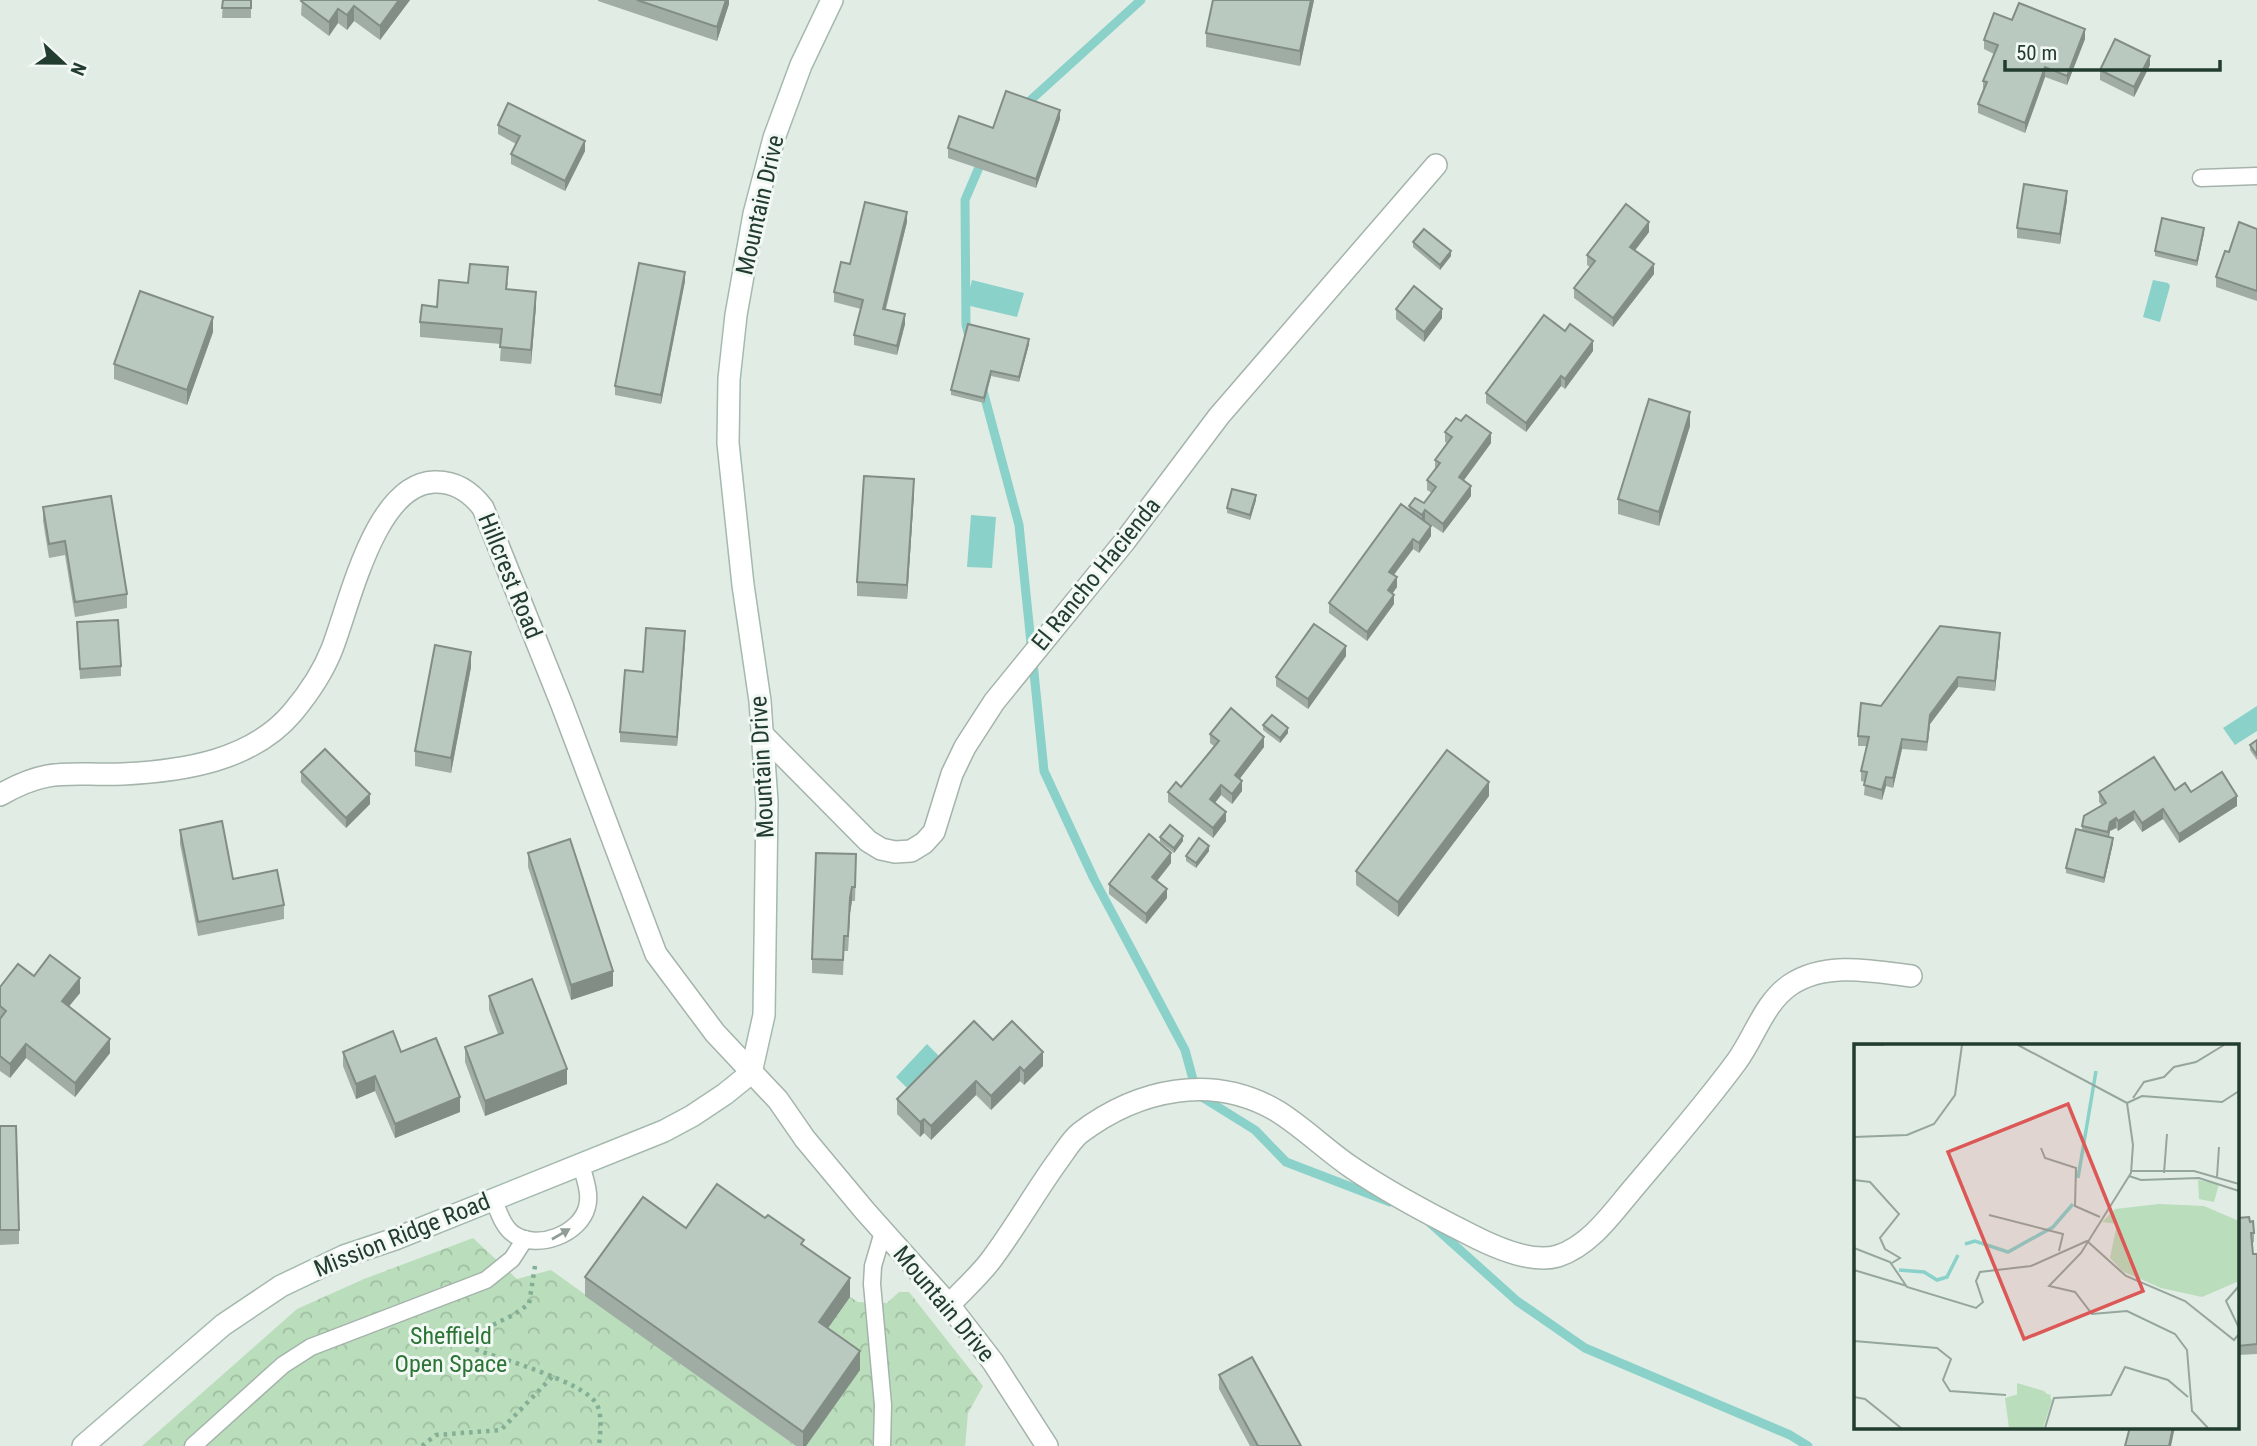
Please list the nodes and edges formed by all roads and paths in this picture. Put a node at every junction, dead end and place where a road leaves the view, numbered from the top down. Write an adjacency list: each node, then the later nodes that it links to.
1 (832, 0): 5 (street, Mountain Drive)
2 (1436, 165): 5 (street, El Rancho Hacienda)
3 (2257, 176): 4 (lane)
4 (2202, 177)
5 (763, 735): 8 (street, Mountain Drive)
6 (0, 795): 8 (street, Hillcrest Road)
7 (1911, 976): 13 (street)
8 (751, 1073): 9 (street, Mission Ridge Road); 11 (street, Mountain Drive)
9 (581, 1164): 10 (street, Mission Ridge Road); 12 (lane, one-way to 9)
10 (493, 1198): 12 (lane); 15 (street, Mission Ridge Road)
11 (883, 1232): 13 (street, Mountain Drive); 19 (lane)
12 (530, 1240): 14 (path); 16 (lane)
13 (949, 1305): 20 (street, Mountain Drive)
14 (552, 1377): 17 (path); 18 (path)
15 (82, 1446)
16 (193, 1446)
17 (422, 1446)
18 (599, 1446)
19 (882, 1446)
20 (1047, 1446)

